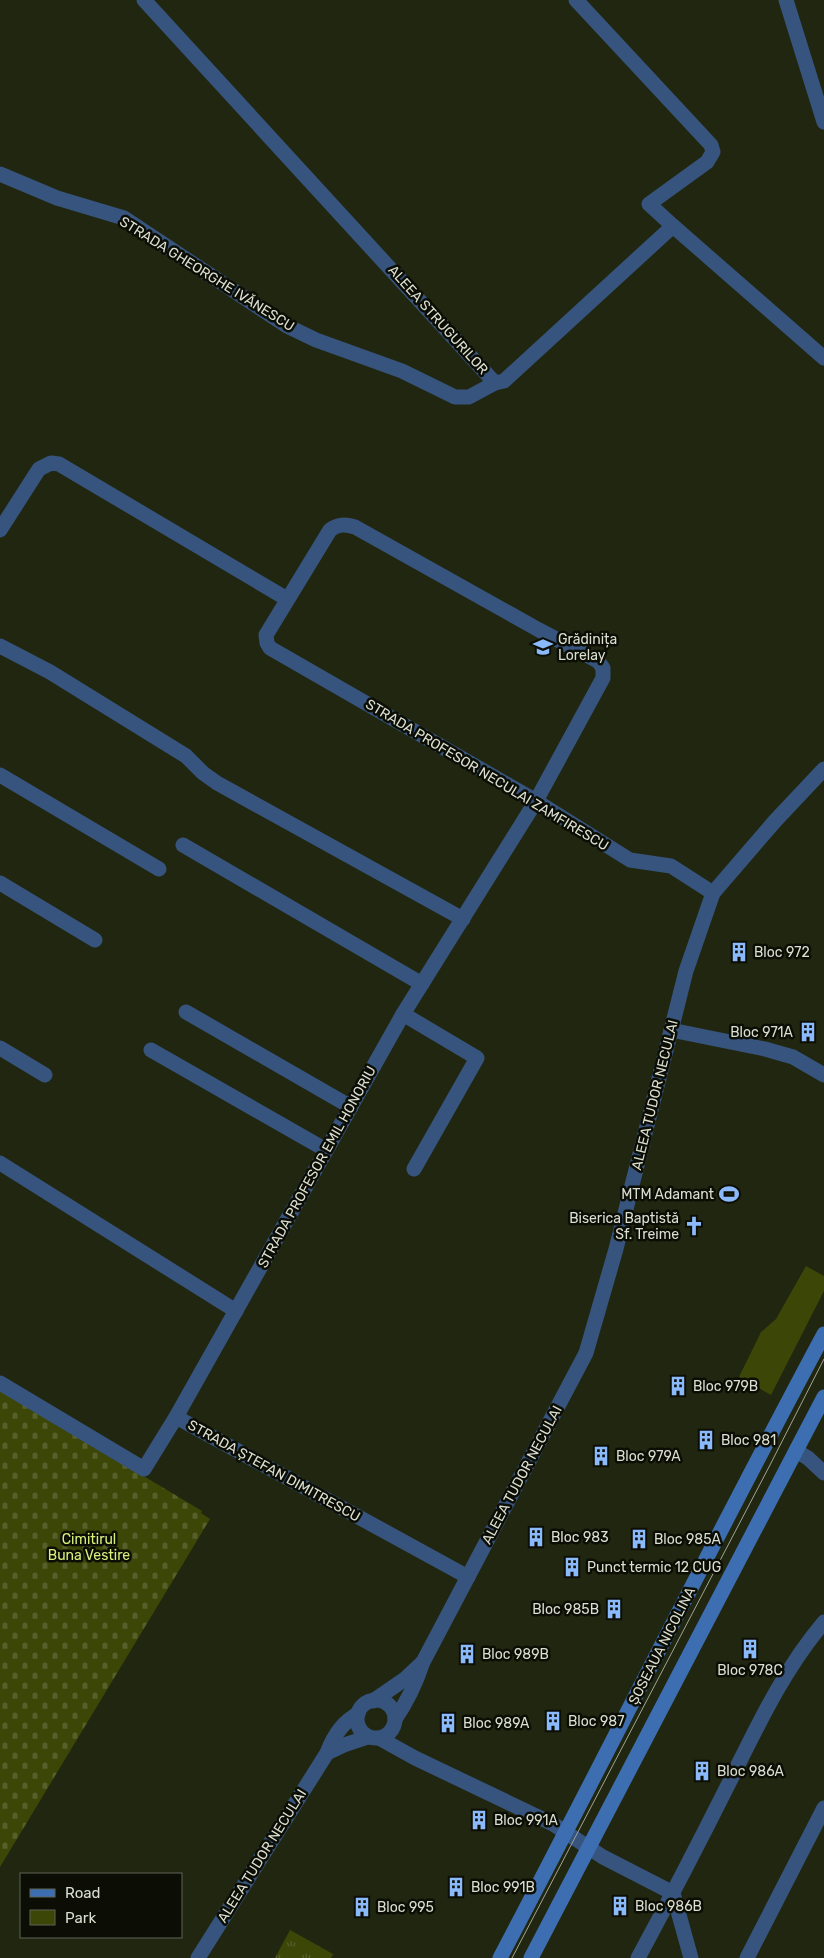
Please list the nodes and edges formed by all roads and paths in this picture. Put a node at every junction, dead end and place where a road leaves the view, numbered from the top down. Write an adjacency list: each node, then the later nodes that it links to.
1 (144, 0): 8 (street, ALEEA STRUGURILOR)
2 (576, 0): 6 (street)
3 (786, 0): 4 (street)
4 (824, 122)
5 (0, 174): 8 (street, STRADA GHEORGHE IVĂNESCU)
6 (673, 226): 7 (street); 8 (street, ALEEA STRUGURILOR)
7 (824, 358)
8 (495, 383)
9 (0, 530): 10 (street)
10 (287, 599): 14 (street, STRADA PROFESOR NECULAI ZAMFIRESCU); 14 (street, STRADA PROFESOR EMIL HONORIU)
11 (0, 646): 19 (street)
12 (824, 769): 18 (street, ALEEA TUDOR NECULAI)
13 (0, 775): 16 (street)
14 (536, 801): 18 (street, STRADA PROFESOR NECULAI ZAMFIRESCU); 19 (street, STRADA PROFESOR EMIL HONORIU)
15 (183, 845): 21 (street)
16 (159, 870)
17 (0, 883): 20 (street)
18 (713, 893): 24 (street, ALEEA TUDOR NECULAI)
19 (463, 919): 21 (street, STRADA PROFESOR EMIL HONORIU)
20 (95, 940)
21 (422, 984): 23 (street, STRADA PROFESOR EMIL HONORIU)
22 (186, 1012): 29 (street)
23 (403, 1014): 29 (street, STRADA PROFESOR EMIL HONORIU); 32 (street)
24 (671, 1030): 28 (street); 40 (street, ALEEA TUDOR NECULAI)
25 (0, 1048): 27 (street)
26 (152, 1050): 30 (street)
27 (45, 1075)
28 (824, 1075)
29 (351, 1106): 30 (street, STRADA PROFESOR EMIL HONORIU)
30 (326, 1150): 33 (street, STRADA PROFESOR EMIL HONORIU)
31 (0, 1163): 33 (street)
32 (414, 1168)
33 (236, 1311): 37 (street, STRADA PROFESOR EMIL HONORIU)
34 (824, 1334): 50 (main road, ȘOSEAUA NICOLINA)
35 (0, 1383): 37 (street, STRADA ȘTEFAN DIMITRESCU)
36 (824, 1397): 38 (main road, ȘOSEAUA NICOLINA)
37 (176, 1417): 40 (street, STRADA ȘTEFAN DIMITRESCU)
38 (796, 1451): 39 (street); 51 (main road, ȘOSEAUA NICOLINA)
39 (824, 1473)
40 (468, 1577): 42 (street, ALEEA TUDOR NECULAI)
41 (824, 1622): 52 (street)
42 (423, 1662): 43 (street, ALEEA TUDOR NECULAI); 45 (street, ALEEA TUDOR NECULAI)
43 (373, 1700): 44 (street, ALEEA TUDOR NECULAI); 45 (street)
44 (358, 1714): 46 (street); 47 (street, ALEEA TUDOR NECULAI)
45 (394, 1724): 46 (street, ALEEA TUDOR NECULAI); 48 (street)
46 (374, 1738): 47 (street, ALEEA TUDOR NECULAI); 48 (street)
47 (327, 1753): 53 (street, ALEEA TUDOR NECULAI)
48 (410, 1755): 50 (street)
49 (824, 1808): 58 (street)
50 (565, 1831): 51 (street); 54 (main road, ȘOSEAUA NICOLINA)
51 (588, 1847): 52 (street); 55 (main road, ȘOSEAUA NICOLINA)
52 (673, 1894): 56 (street); 57 (street)
53 (198, 1958)
54 (500, 1958)
55 (531, 1958)
56 (638, 1958)
57 (691, 1958)
58 (747, 1958)

